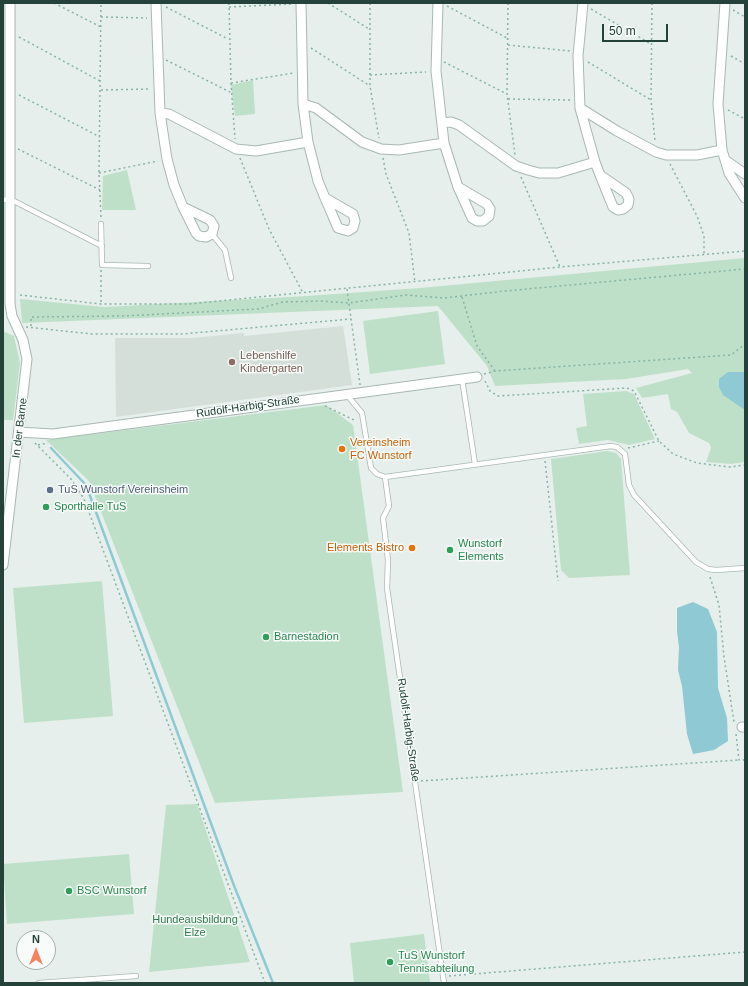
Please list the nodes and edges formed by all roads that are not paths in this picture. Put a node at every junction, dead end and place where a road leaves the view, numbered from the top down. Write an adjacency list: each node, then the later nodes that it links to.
1 (10, 3): 21 (street, In der Barne)
2 (156, 3): 9 (street)
3 (301, 3): 7 (street)
4 (438, 3): 10 (street)
5 (582, 3): 8 (street)
6 (725, 3): 13 (street)
7 (303, 104): 11 (street); 12 (street)
8 (580, 104): 13 (street); 15 (street)
9 (160, 113): 11 (street); 22 (street)
10 (442, 123): 12 (street); 15 (street)
11 (308, 142): 19 (street)
12 (444, 143): 18 (street)
13 (722, 150): 14 (street)
14 (725, 160): 16 (street); 20 (street)
15 (595, 162): 17 (street)
16 (745, 174)
17 (600, 175)
18 (458, 187)
19 (325, 198)
20 (745, 198)
21 (6, 199): 25 (lane); 28 (street, In der Barne)
22 (183, 207): 24 (street); 24 (street)
23 (101, 224): 25 (lane)
24 (212, 234): 27 (lane)
25 (102, 246): 26 (lane)
26 (148, 266)
27 (231, 278)
28 (7, 288): 29 (street, In der Barne)
29 (8, 316): 33 (street, In der Barne)
30 (477, 377): 31 (street, Rudolf-Harbig-Straße)
31 (462, 378): 32 (street, Rudolf-Harbig-Straße); 34 (lane)
32 (346, 393): 33 (street, Rudolf-Harbig-Straße); 35 (lane)
33 (22, 432): 36 (street, In der Barne)
34 (475, 464): 35 (lane); 37 (lane)
35 (385, 477): 40 (lane, Rudolf-Harbig-Straße)
36 (3, 565)
37 (745, 568)
38 (136, 976): 39 (lane)
39 (39, 983)
40 (444, 983)

